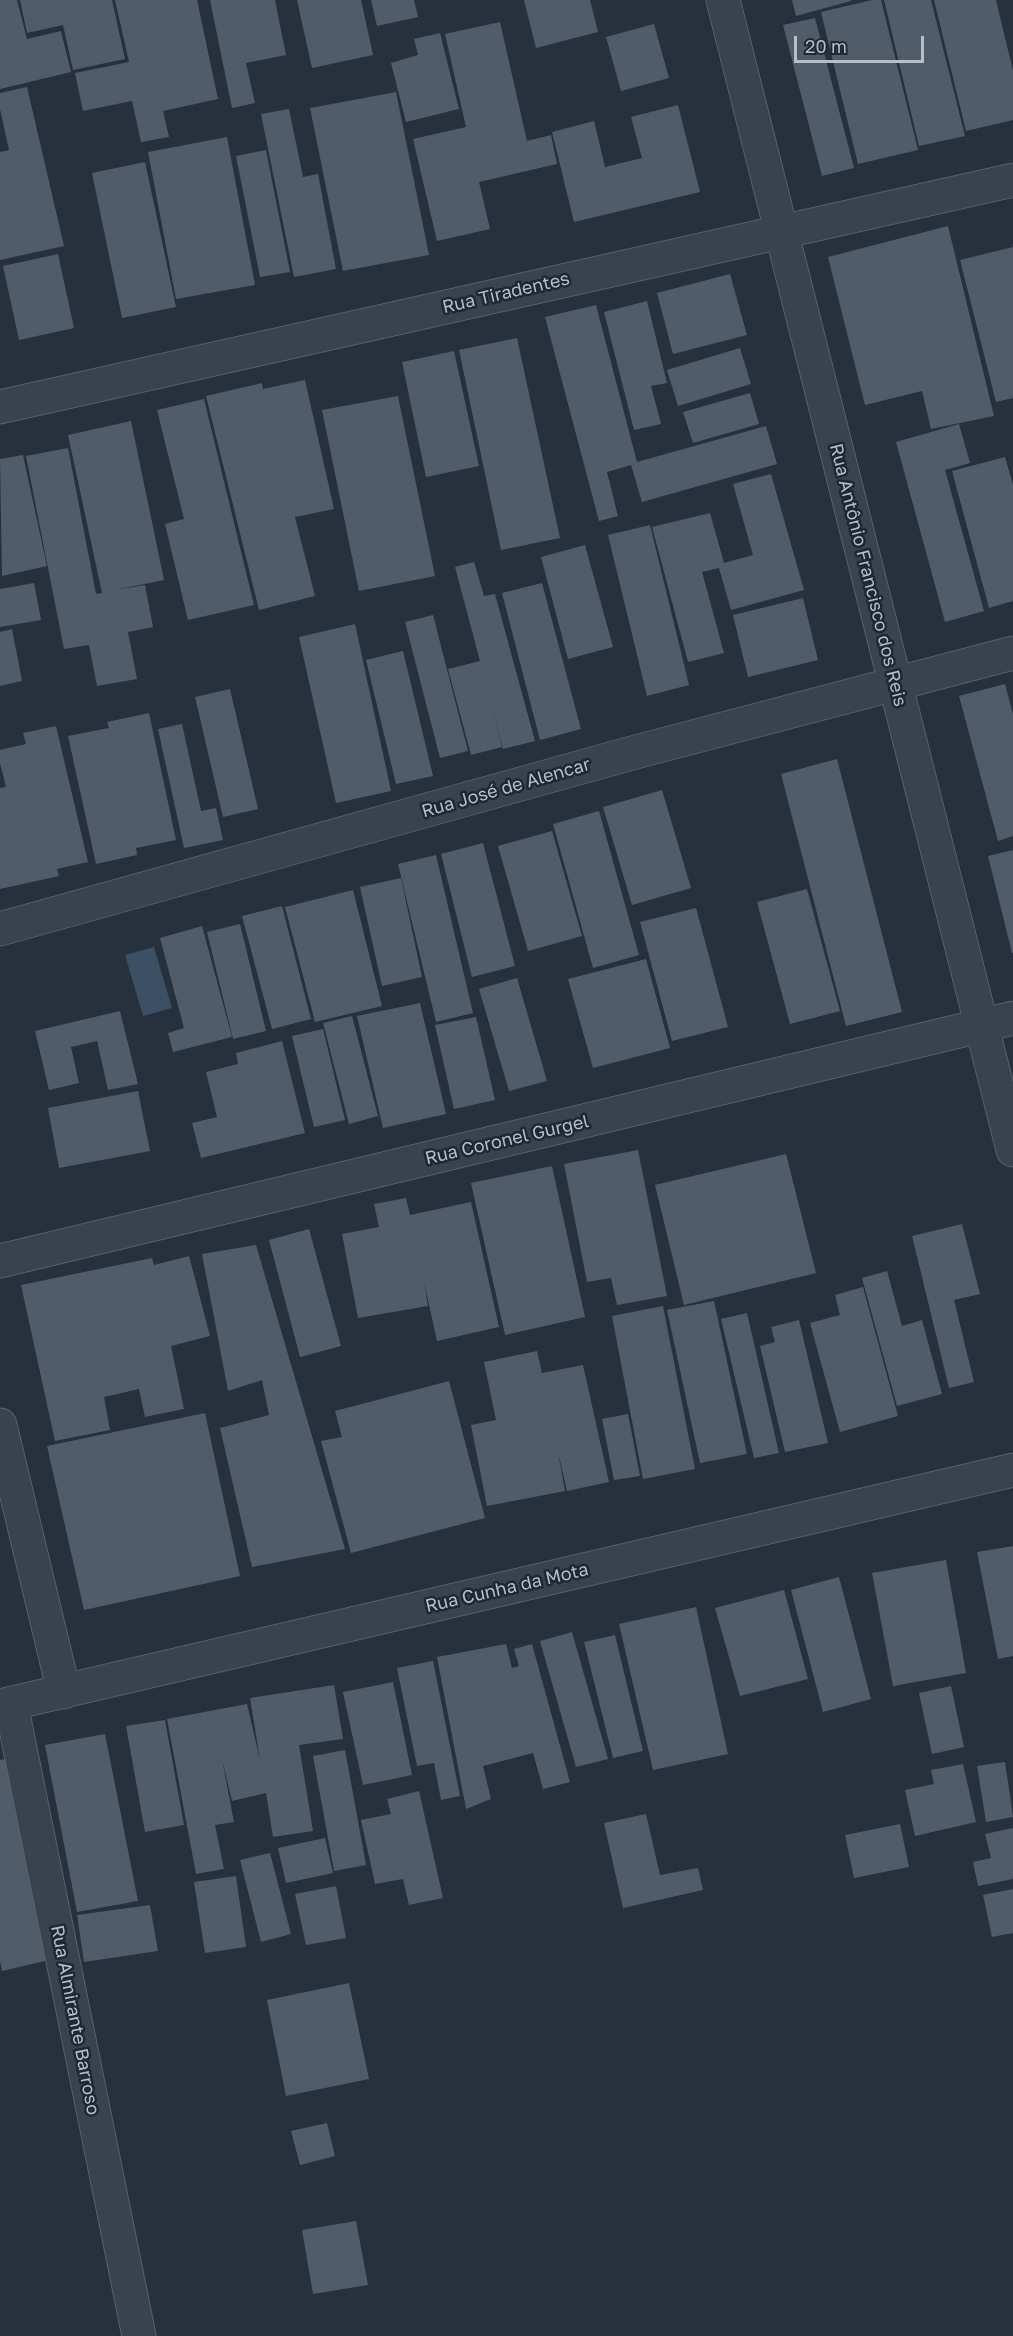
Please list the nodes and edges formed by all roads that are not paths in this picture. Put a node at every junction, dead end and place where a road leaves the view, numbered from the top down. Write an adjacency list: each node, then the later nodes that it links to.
1 (723, 0): 3 (street, Rua Antônio Francisco dos Reis)
2 (1013, 180): 3 (street, Rua Tiradentes)
3 (782, 232): 4 (street, Rua Tiradentes); 6 (street, Rua Antônio Francisco dos Reis)
4 (0, 407)
5 (1013, 653): 6 (street, Rua José de Alencar)
6 (896, 682): 7 (street, Rua José de Alencar); 9 (street, Rua Antônio Francisco dos Reis)
7 (0, 929)
8 (1013, 1018): 9 (street, Rua Coronel Gurgel)
9 (982, 1026): 10 (street, Rua Antônio Francisco dos Reis); 11 (street, Rua Coronel Gurgel)
10 (1013, 1150)
11 (0, 1261)
12 (0, 1425): 14 (street)
13 (1013, 1470): 14 (street, Rua Cunha da Mota)
14 (64, 1692): 15 (street, Rua Cunha da Mota)
15 (5, 1705): 16 (street, Rua Almirante Barroso)
16 (139, 2336)

